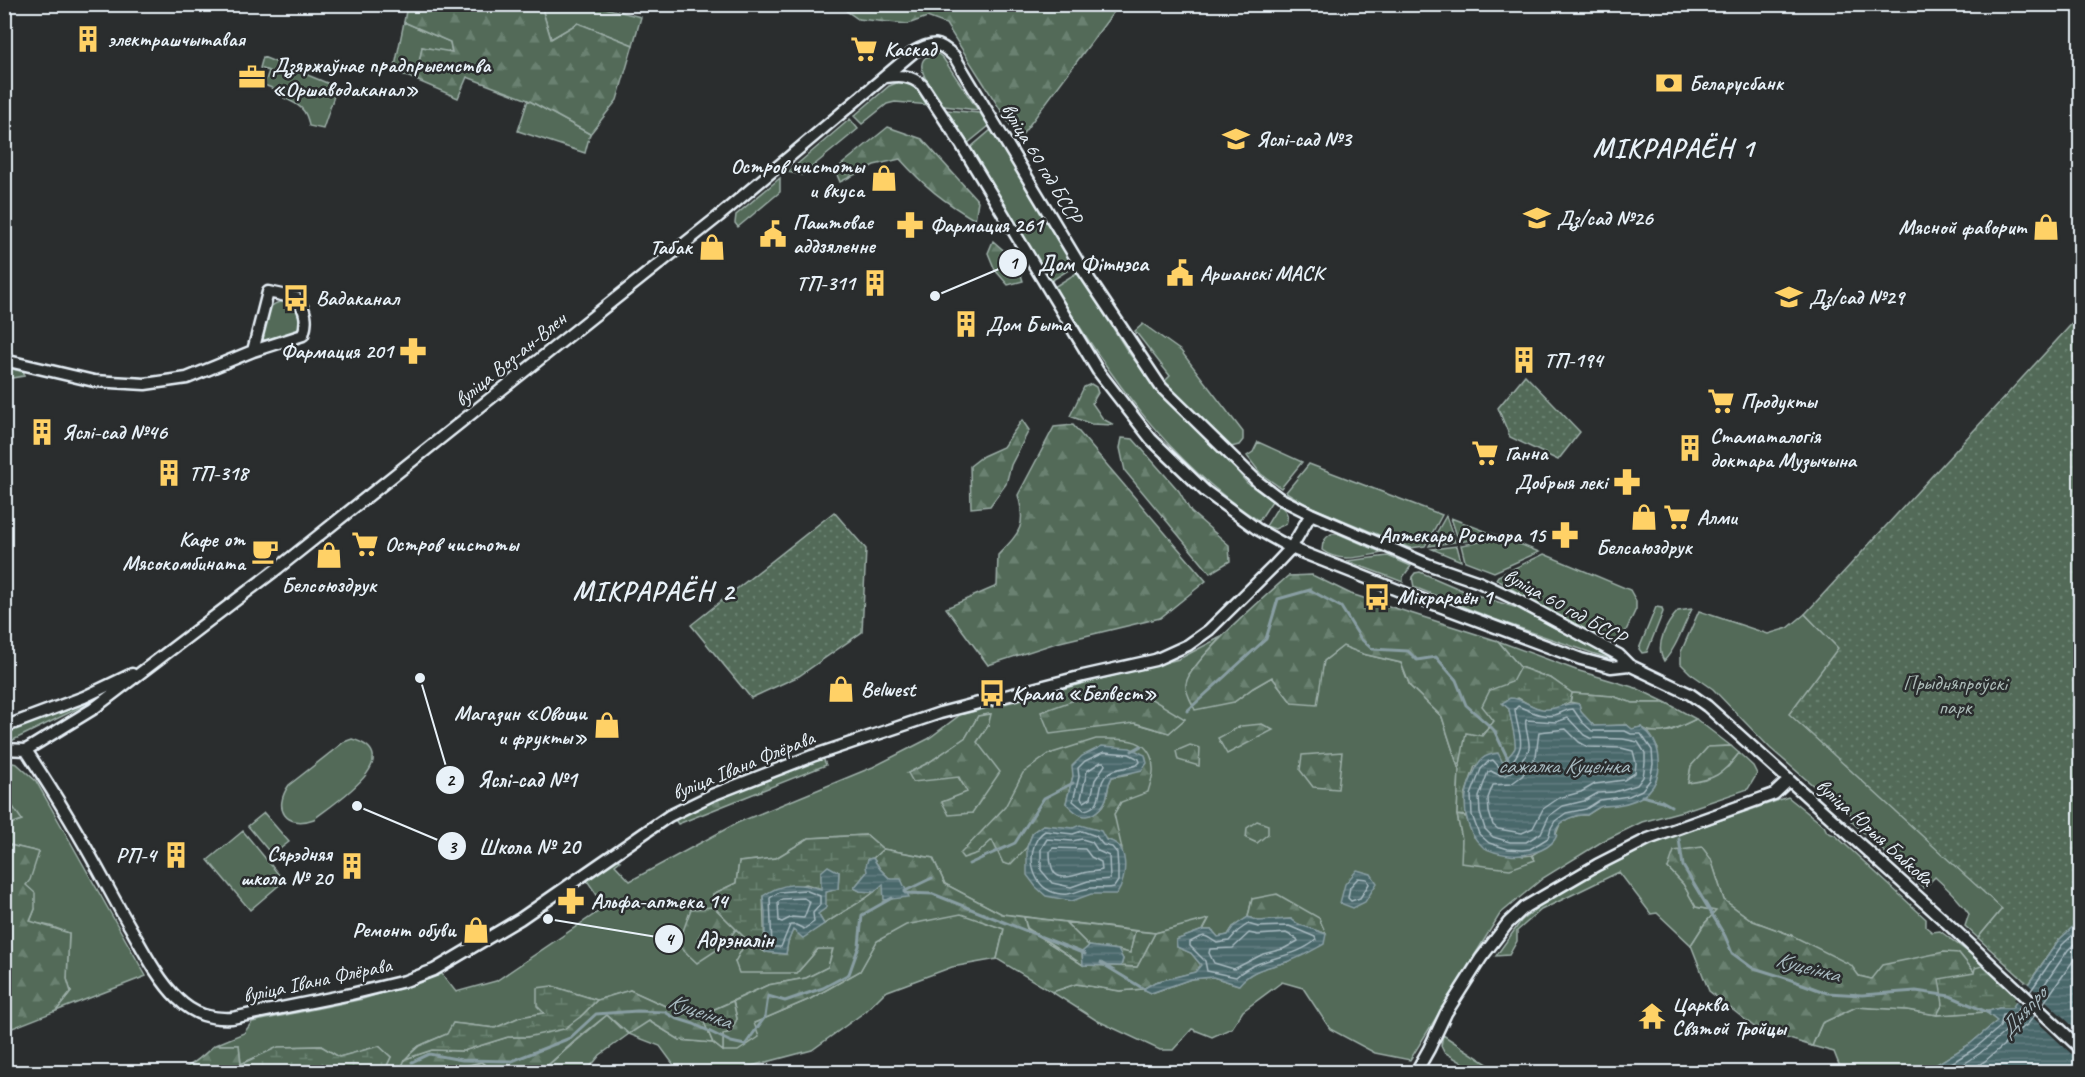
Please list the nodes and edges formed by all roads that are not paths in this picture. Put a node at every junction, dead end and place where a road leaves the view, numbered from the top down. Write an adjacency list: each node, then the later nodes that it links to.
1 (885, 77): 4 (main road, вуліца 60 год БССР); 5 (main road, вуліца 60 год БССР); 6 (main road, вуліца Воз-ан-Влен)
2 (253, 351): 2 (main road); 3 (main road)
3 (4, 360)
4 (1311, 514): 5 (main road, вуліца Івана Флёрава); 7 (main road, вуліца 60 год БССР)
5 (1291, 548): 7 (main road, вуліца 60 год БССР); 10 (main road, вуліца Івана Флёрава)
6 (154, 663): 8 (main road, вуліца Воз-ан-Влен); 10 (main road, вуліца Воз-ан-Влен)
7 (1629, 665): 11 (main road, вуліца Юрыя Бабкова)
8 (4, 727)
9 (4, 749): 10 (main road)
10 (26, 750)
11 (1789, 780): 12 (main road, вуліца Юрыя Бабкова); 13 (main road)
12 (2080, 1048)
13 (1416, 1072)

